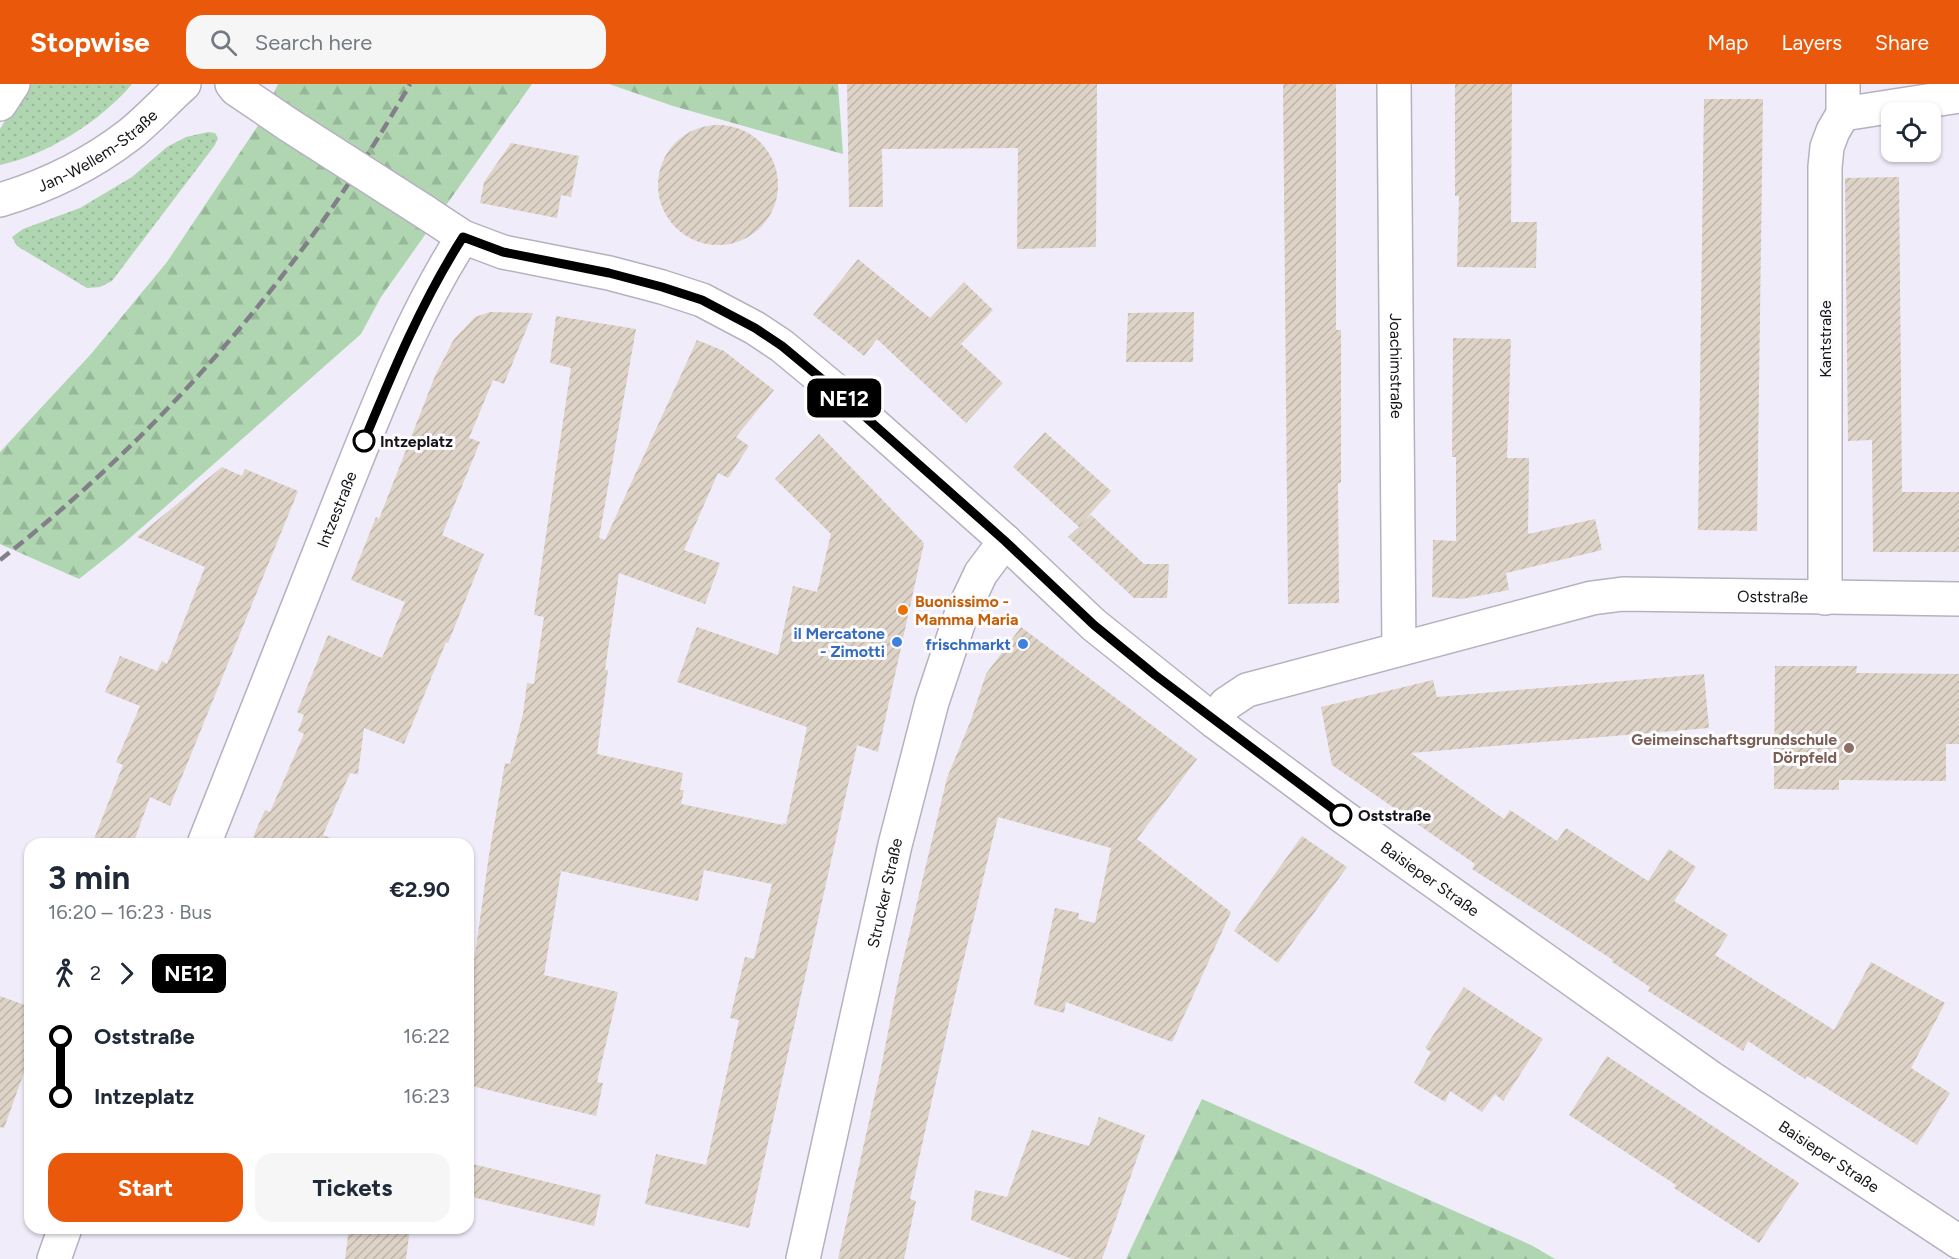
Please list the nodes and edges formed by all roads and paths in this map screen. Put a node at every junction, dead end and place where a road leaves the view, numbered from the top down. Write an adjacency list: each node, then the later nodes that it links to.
1 (13, 84): 7 (street)
2 (184, 84): 8 (street, Jan-Wellem-Straße)
3 (232, 84): 9 (street, bridge)
4 (1394, 84): 13 (street, Joachimstraße)
5 (1959, 96): 6 (street)
6 (1843, 99): 11 (street, Kantstraße)
7 (0, 104)
8 (0, 200)
9 (463, 237): 10 (street, Baisieper Straße); 15 (street, Intzestraße)
10 (1005, 541): 14 (street, Baisieper Straße); 19 (street, Strucker Straße)
11 (1825, 598): 12 (street, Oststraße); 13 (street, Oststraße)
12 (1959, 600)
13 (1399, 649): 14 (street, Oststraße)
14 (1214, 720): 17 (street, Baisieper Straße)
15 (206, 838)
16 (63, 1234): 18 (street)
17 (1959, 1242)
18 (54, 1259)
19 (804, 1259)

